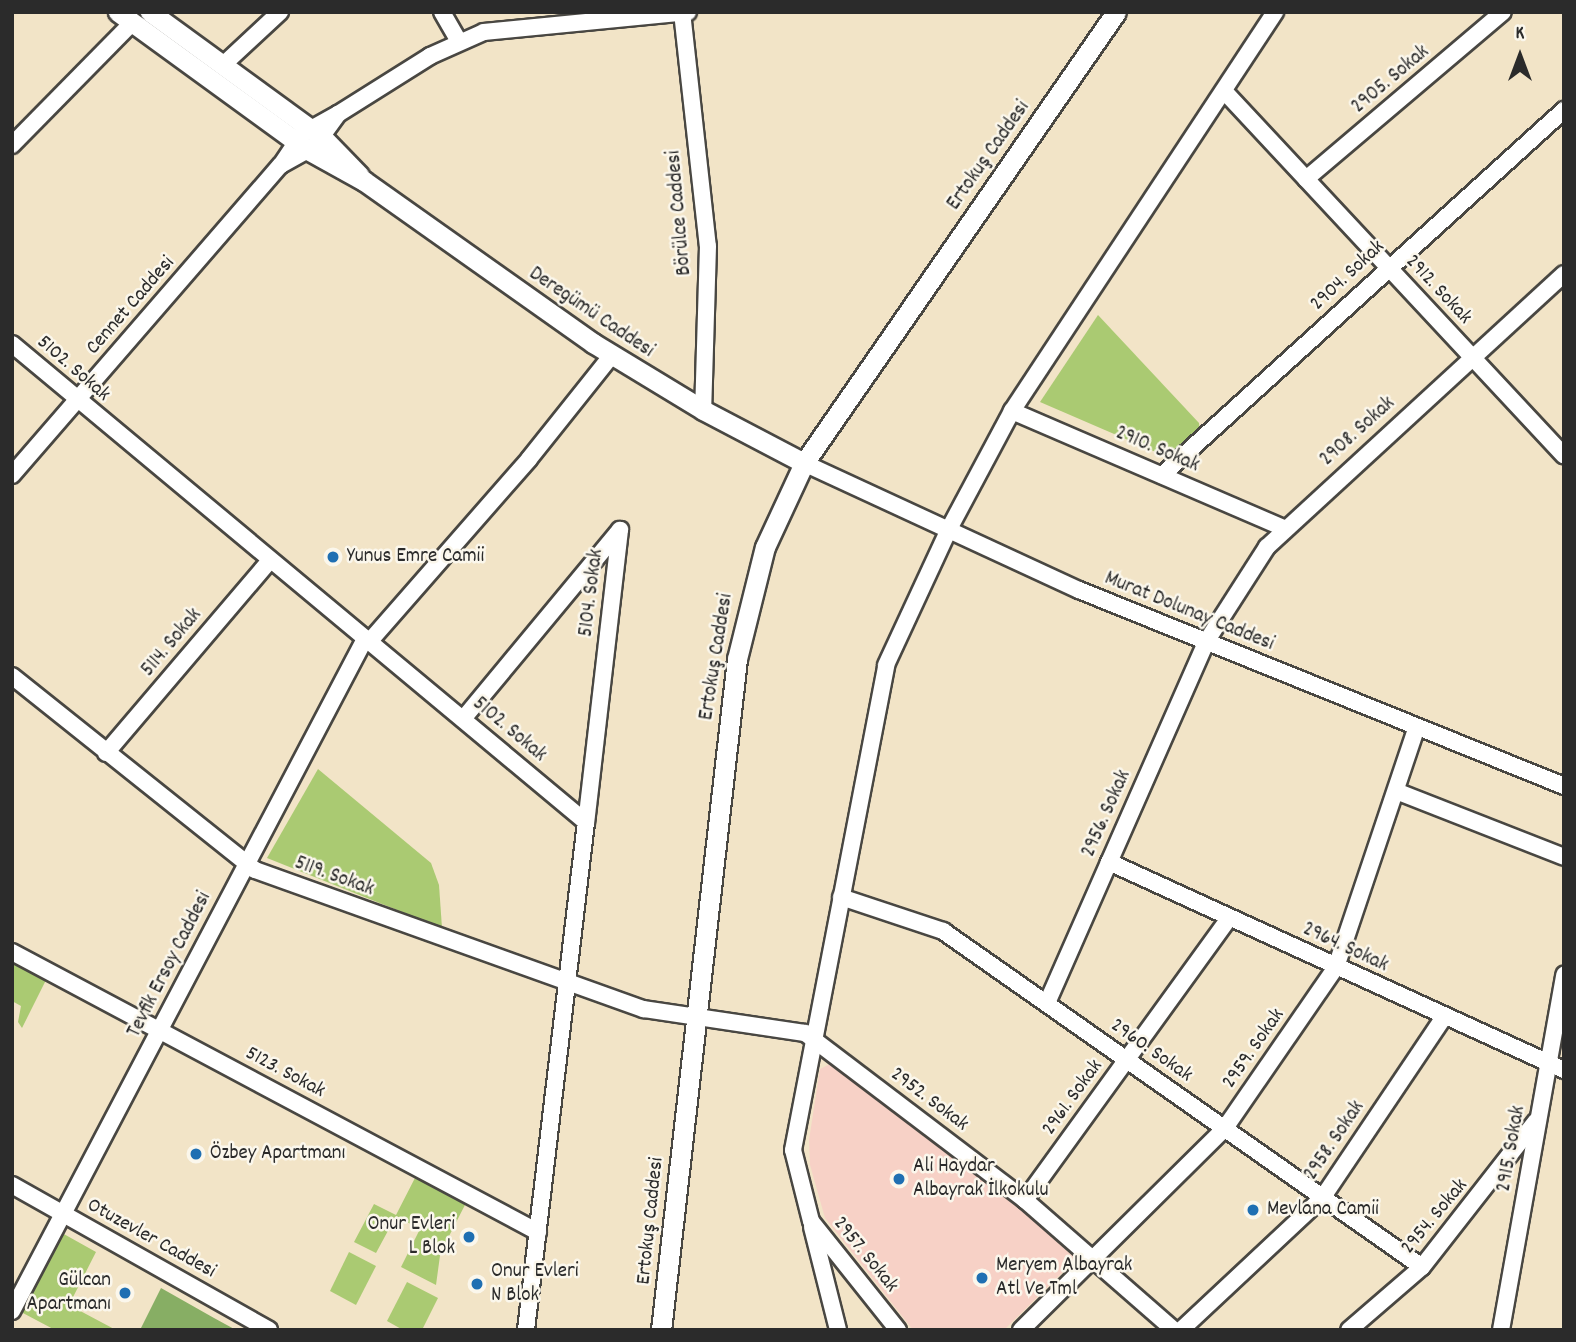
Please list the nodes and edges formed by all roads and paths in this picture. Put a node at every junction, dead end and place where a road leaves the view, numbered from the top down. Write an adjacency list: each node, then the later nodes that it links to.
1 (150, 12): 12 (main road, Deregümü Caddesi)
2 (280, 12): 12 (street)
3 (442, 12): 11 (street)
4 (688, 12): 8 (street, Cennet Caddesi)
5 (1116, 12): 27 (main road, Ertokuş Caddesi)
6 (1275, 12): 13 (street, 2957. Sokak)
7 (1503, 12): 17 (street, 2905. Sokak)
8 (682, 13): 10 (street, Cennet Caddesi); 24 (street, Börülce Caddesi)
9 (125, 17): 15 (main road, Deregümü Caddesi); 16 (street)
10 (558, 18): 11 (street, Cennet Caddesi)
11 (459, 41): 15 (street, Cennet Caddesi)
12 (223, 65): 15 (main road, Deregümü Caddesi)
13 (1225, 92): 17 (street, 2912. Sokak); 25 (street, 2957. Sokak)
14 (1564, 110): 18 (street, 2904. Sokak)
15 (309, 139): 21 (main road, Deregümü Caddesi); 23 (street, Cennet Caddesi)
16 (12, 145)
17 (1306, 179): 18 (street, 2912. Sokak)
18 (1388, 267): 22 (street, 2912. Sokak); 29 (street, 2904. Sokak)
19 (1564, 274): 22 (street, 2908. Sokak)
20 (12, 344): 23 (street, 5102. Sokak)
21 (612, 355): 24 (main road, Deregümü Caddesi); 33 (street, Tevfik Ersoy Caddesi)
22 (1472, 357): 26 (street, 2912. Sokak); 30 (street, 2908. Sokak)
23 (77, 401): 28 (street, Cennet Caddesi); 32 (street, 5102. Sokak)
24 (703, 411): 27 (main road, Deregümü Caddesi)
25 (1012, 411): 29 (street, 2910. Sokak); 31 (street, 2957. Sokak)
26 (1564, 456)
27 (804, 463): 31 (street, Murat Dolunay Caddesi); 53 (main road, Ertokuş Caddesi)
28 (12, 475)
29 (1162, 475): 30 (street, 2910. Sokak)
30 (1284, 528): 34 (street, 2908. Sokak)
31 (949, 529): 34 (street, Murat Dolunay Caddesi); 45 (street, 2957. Sokak)
32 (270, 560): 33 (street, 5102. Sokak); 38 (street, 5114. Sokak)
33 (367, 641): 36 (street, 5102. Sokak); 44 (street, Tevfik Ersoy Caddesi)
34 (1206, 642): 37 (street, Murat Dolunay Caddesi); 43 (street, 2956. Sokak)
35 (12, 676): 38 (street, 5119. Sokak)
36 (463, 719): 41 (street, 5102. Sokak); 41 (street, 5104. Sokak)
37 (1418, 727): 39 (street, Murat Dolunay Caddesi); 40 (street, 2959. Sokak)
38 (106, 753): 44 (street, 5119. Sokak)
39 (1564, 786)
40 (1396, 791): 42 (street); 48 (street, 2959. Sokak)
41 (586, 822): 50 (street)
42 (1564, 857)
43 (1109, 862): 46 (street, 2964. Sokak); 51 (street, 2956. Sokak)
44 (246, 866): 50 (street, 5119. Sokak); 54 (street, Tevfik Ersoy Caddesi)
45 (841, 897): 51 (street, 2960. Sokak); 55 (street, 2957. Sokak)
46 (1229, 918): 48 (street, 2964. Sokak); 56 (street, 2961. Sokak)
47 (12, 952): 54 (street, 5123. Sokak)
48 (1336, 967): 52 (street, 2964. Sokak); 60 (street, 2959. Sokak)
49 (1564, 975): 57 (street, 2915. Sokak)
50 (568, 982): 53 (street, 5119. Sokak); 66 (street)
51 (1046, 1003): 56 (street, 2960. Sokak)
52 (1444, 1017): 57 (street, 2964. Sokak); 62 (street, 2958. Sokak)
53 (695, 1020): 55 (street, 2952. Sokak); 72 (main road, Ertokuş Caddesi)
54 (161, 1030): 64 (street, Tevfik Ersoy Caddesi); 66 (street, 5123. Sokak)
55 (814, 1039): 63 (street, 2952. Sokak); 65 (street, 2957. Sokak)
56 (1126, 1059): 60 (street, 2960. Sokak); 63 (street, 2961. Sokak)
57 (1548, 1065): 58 (street, 2964. Sokak); 59 (street, 2915. Sokak)
58 (1564, 1070)
59 (1538, 1118): 68 (street, 2954. Sokak); 79 (street, 2915. Sokak)
60 (1225, 1128): 62 (street, 2960. Sokak); 67 (street, 2959. Sokak)
61 (12, 1185): 64 (street, Otuzevler Caddesi)
62 (1323, 1198): 68 (street, 2960. Sokak); 77 (street, 2958. Sokak)
63 (1024, 1200): 67 (street, 2952. Sokak)
64 (64, 1214): 69 (street, Tevfik Ersoy Caddesi); 70 (street, Otuzevler Caddesi)
65 (811, 1221): 73 (street); 74 (street, 2957. Sokak)
66 (538, 1232): 71 (street)
67 (1092, 1260): 75 (street, 2959. Sokak); 76 (street, 2952. Sokak)
68 (1422, 1267): 78 (street, 2954. Sokak)
69 (12, 1311)
70 (269, 1330)
71 (526, 1330)
72 (661, 1330)
73 (838, 1330)
74 (898, 1330)
75 (1021, 1330)
76 (1174, 1330)
77 (1181, 1330)
78 (1349, 1330)
79 (1501, 1330)

